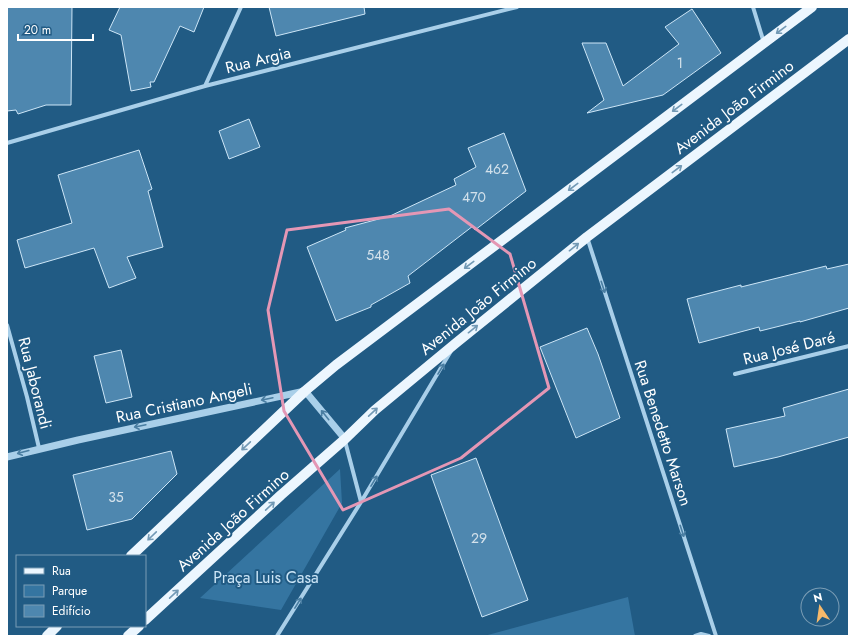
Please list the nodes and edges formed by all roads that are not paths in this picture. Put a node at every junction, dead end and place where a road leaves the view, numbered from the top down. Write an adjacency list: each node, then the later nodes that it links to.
1 (241, 7): 7 (street)
2 (517, 7): 7 (street, Rua Argia)
3 (753, 7): 6 (street)
4 (812, 7): 6 (main road, Avenida João Firmino, one-way to 6)
5 (849, 40): 9 (main road, Avenida João Firmino, one-way to 5)
6 (764, 43): 14 (main road, Avenida João Firmino, one-way to 14)
7 (205, 86): 8 (street, Rua Argia)
8 (7, 142)
9 (587, 237): 11 (main road, Avenida João Firmino, one-way to 9); 28 (street, Rua Benedetto Marson, one-way to 28)
10 (7, 325): 16 (street, Rua Jaborandi)
11 (456, 343): 15 (main road, Avenida João Firmino, one-way to 11); 18 (street, one-way to 11)
12 (849, 346): 13 (street, Rua José Daré)
13 (735, 374)
14 (306, 391): 15 (street, one-way to 14); 16 (street, Rua Cristiano Angeli, one-way to 16); 19 (main road, Avenida João Firmino, one-way to 19)
15 (345, 439): 18 (street); 20 (main road, Avenida João Firmino, one-way to 15)
16 (39, 448): 17 (street, Rua Cristiano Angeli, one-way to 17)
17 (7, 456)
18 (360, 502): 25 (street, one-way to 18)
19 (132, 555)
20 (146, 619)
21 (56, 627): 23 (main road)
22 (138, 627): 24 (main road)
23 (46, 636)
24 (128, 636)
25 (277, 636)
26 (695, 636): 27 (street)
27 (709, 636)
28 (716, 636)

